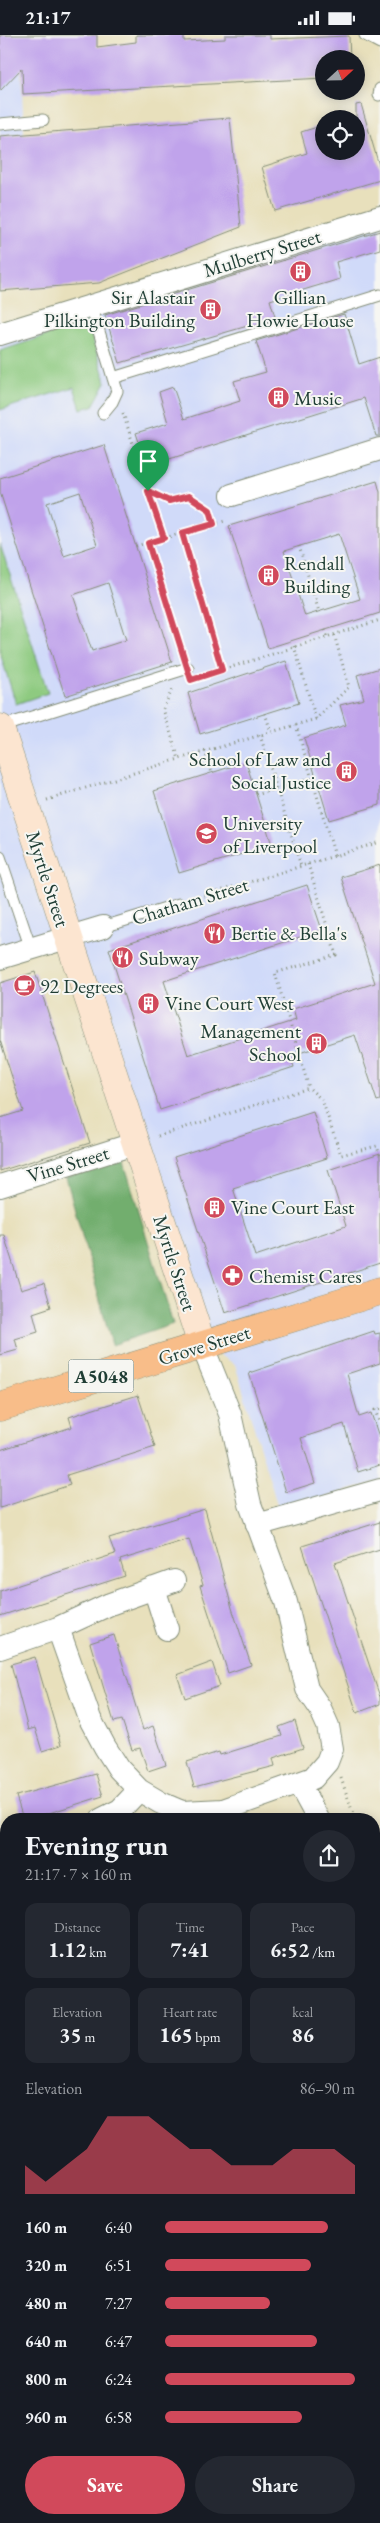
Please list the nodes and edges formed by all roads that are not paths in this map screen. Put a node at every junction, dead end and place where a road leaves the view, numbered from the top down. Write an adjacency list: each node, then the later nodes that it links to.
1 (365, 35): 2 (lane)
2 (380, 43)
3 (44, 120): 4 (lane)
4 (0, 124)
5 (380, 217): 7 (street, Mulberry Street)
6 (380, 295): 9 (lane)
7 (91, 305): 8 (street, Mulberry Street); 9 (lane)
8 (0, 334)
9 (113, 377): 10 (lane)
10 (103, 413)
11 (380, 449): 12 (street)
12 (232, 495)
13 (188, 668): 14 (lane)
14 (0, 727): 18 (street, Myrtle Street)
15 (0, 857): 19 (lane)
16 (179, 904): 17 (lane, Chatham Street)
17 (103, 927): 18 (street, Chatham Street)
18 (67, 938): 19 (street, Chatham Street); 21 (street, Myrtle Street)
19 (31, 949): 20 (street, Chatham Street)
20 (0, 958)
21 (136, 1143): 22 (street, Vine Street); 24 (street, Myrtle Street)
22 (0, 1185)
23 (380, 1291): 24 (main road, Grove Street / A5048)
24 (202, 1345): 25 (main road, Grove Street / A5048); 27 (street, Myrtle Street)
25 (0, 1407)
26 (380, 1490): 27 (street)
27 (257, 1525): 31 (street, Myrtle Street)
28 (58, 1628): 29 (street); 30 (street); 32 (street)
29 (167, 1629)
30 (0, 1648)
31 (299, 1784): 35 (street); 36 (street)
32 (139, 1790): 33 (street); 34 (street)
33 (114, 1813)
34 (179, 1813)
35 (198, 1813)
36 (315, 1813)

